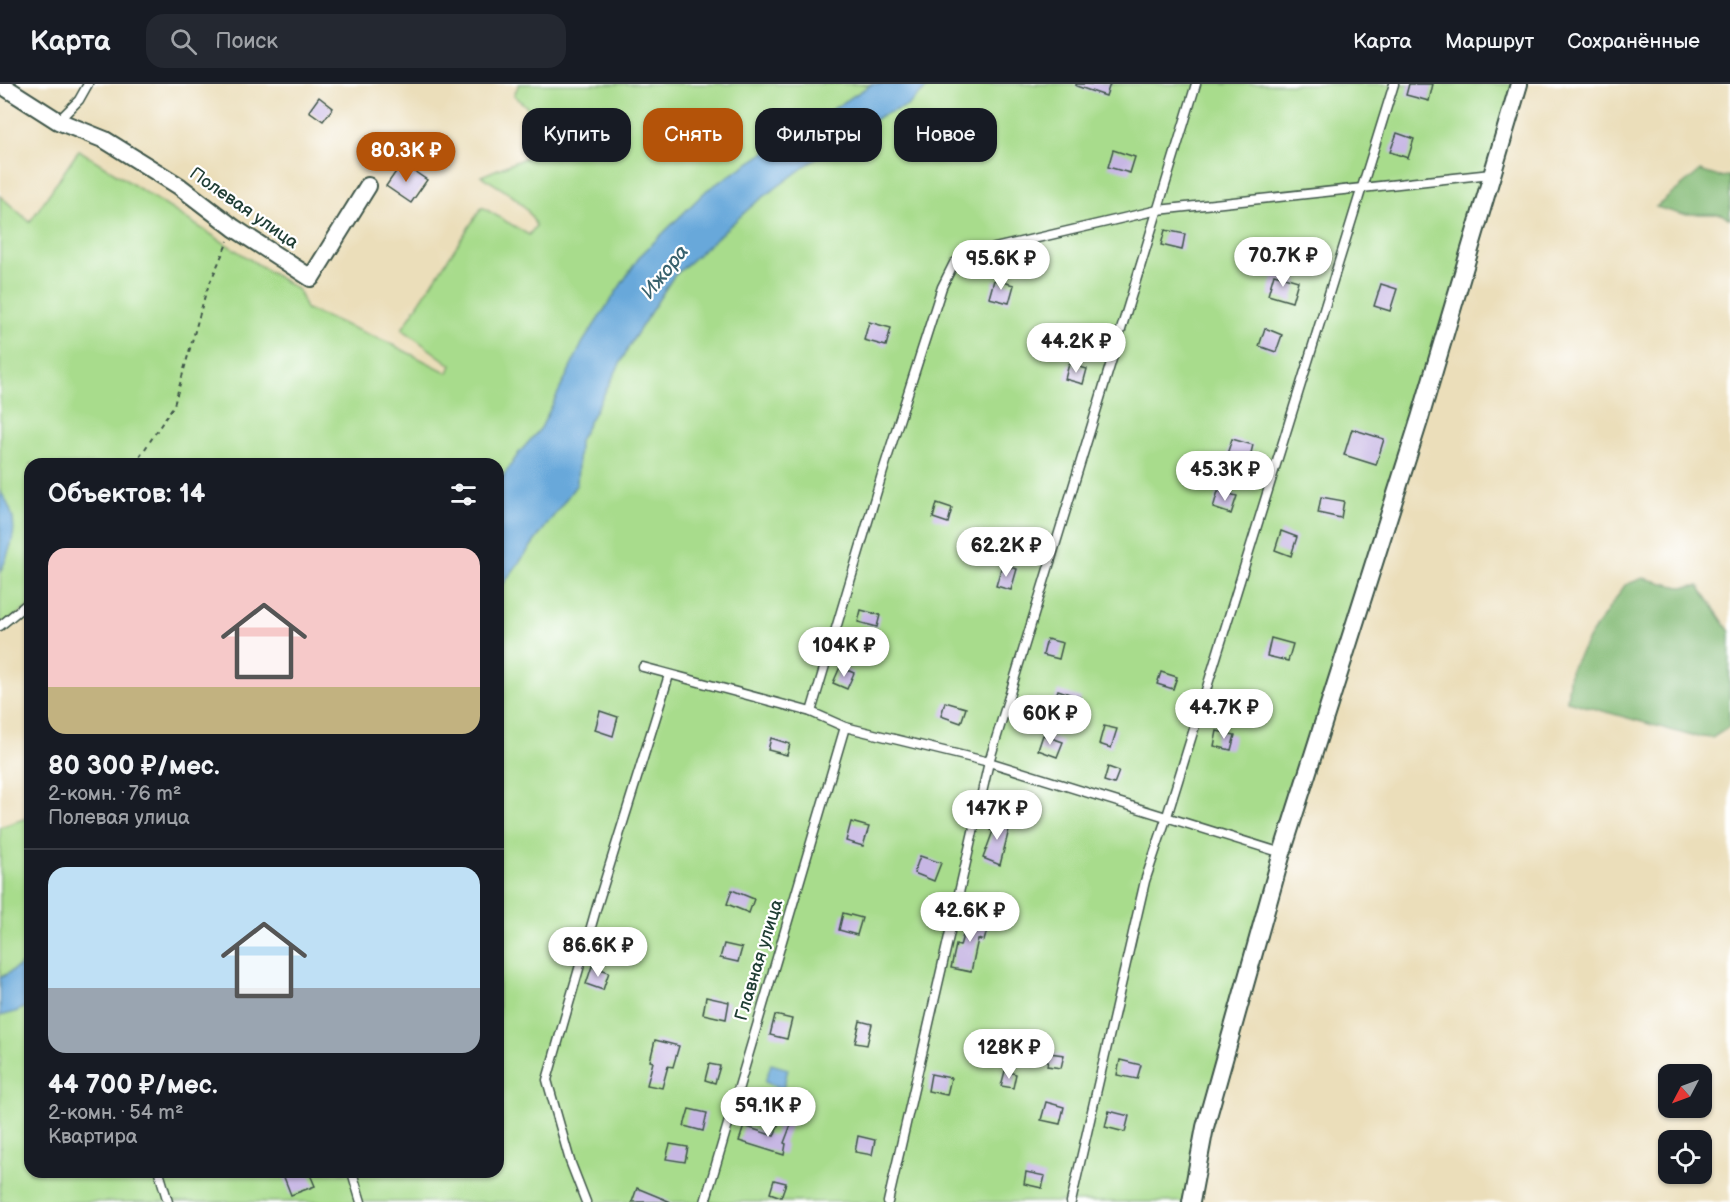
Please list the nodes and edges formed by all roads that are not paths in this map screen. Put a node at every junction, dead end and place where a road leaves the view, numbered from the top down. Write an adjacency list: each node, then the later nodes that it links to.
1 (0, 84): 6 (street, Полевая улица)
2 (88, 84): 6 (lane)
3 (1196, 84): 10 (lane)
4 (1394, 84): 9 (lane)
5 (1519, 84): 7 (street)
6 (58, 121): 8 (street, Полевая улица)
7 (1491, 174): 9 (lane); 19 (street)
8 (368, 186)
9 (1361, 188): 10 (lane); 18 (lane)
10 (1158, 210): 15 (lane); 17 (lane)
11 (24, 606): 12 (lane)
12 (0, 626)
13 (643, 668): 14 (lane)
14 (669, 675): 15 (lane); 24 (lane)
15 (811, 712): 16 (lane)
16 (846, 727): 17 (lane); 25 (lane, Главная улица)
17 (989, 762): 18 (lane); 26 (lane)
18 (1167, 816): 19 (lane); 27 (lane)
19 (1282, 853): 28 (street)
20 (161, 1178): 22 (lane)
21 (354, 1178): 23 (lane)
22 (168, 1202)
23 (361, 1202)
24 (586, 1202)
25 (705, 1202)
26 (888, 1202)
27 (1071, 1202)
28 (1191, 1202)

